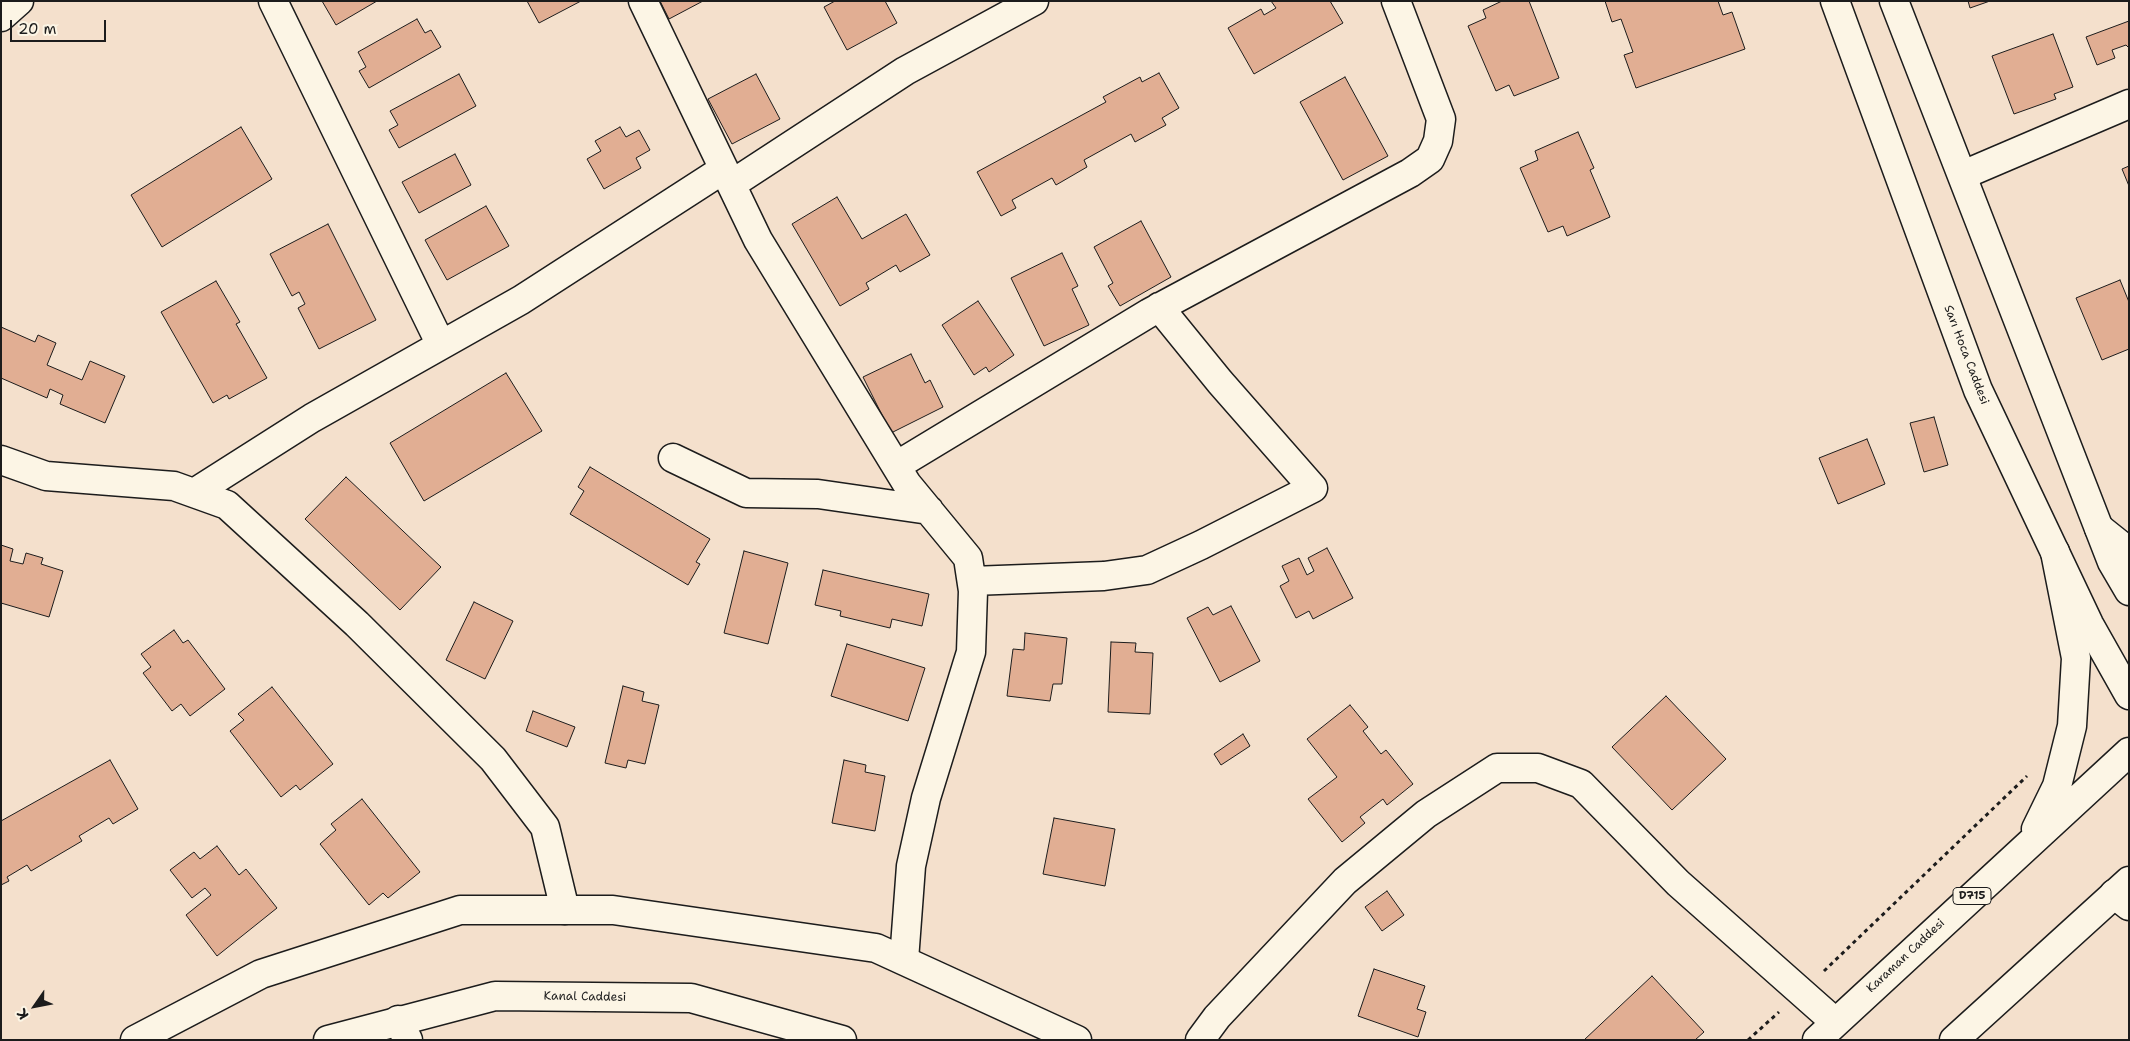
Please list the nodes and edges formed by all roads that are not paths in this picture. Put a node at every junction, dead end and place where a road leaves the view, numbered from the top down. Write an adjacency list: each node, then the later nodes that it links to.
1 (19, 1): 8 (main road)
2 (273, 1): 13 (main road)
3 (643, 1): 11 (main road)
4 (1396, 1): 12 (main road)
5 (1835, 1): 20 (main road, Sarı Hoca Caddesi)
6 (1894, 1): 10 (main road)
7 (1025, 3): 11 (main road)
8 (1, 17)
9 (2129, 104): 10 (main road)
10 (1962, 175): 19 (main road)
11 (728, 176): 13 (main road); 16 (main road)
12 (1159, 308): 16 (main road); 22 (main road)
13 (441, 345): 17 (main road)
14 (673, 458): 18 (main road)
15 (1, 460): 17 (main road)
16 (896, 466): 18 (main road)
17 (194, 493): 28 (main road)
18 (929, 510): 22 (main road)
19 (2099, 528): 21 (main road); 23 (main road)
20 (2055, 552): 24 (main road, Sarı Hoca Caddesi); 26 (main road)
21 (2129, 552)
22 (972, 581): 29 (main road)
23 (2129, 591)
24 (2129, 694)
25 (2129, 752): 26 (main road, Karaman Caddesi / D715)
26 (2028, 845): 31 (main road, Karaman Caddesi / D715)
27 (2124, 894): 37 (main road)
28 (565, 910): 29 (main road); 32 (main road)
29 (904, 960): 35 (main road)
30 (403, 1030): 33 (main road, Kanal Caddesi); 34 (main road, Kanal Caddesi)
31 (1826, 1031): 36 (main road)
32 (135, 1040)
33 (328, 1040)
34 (842, 1040)
35 (1077, 1040)
36 (1200, 1040)
37 (1954, 1040)

